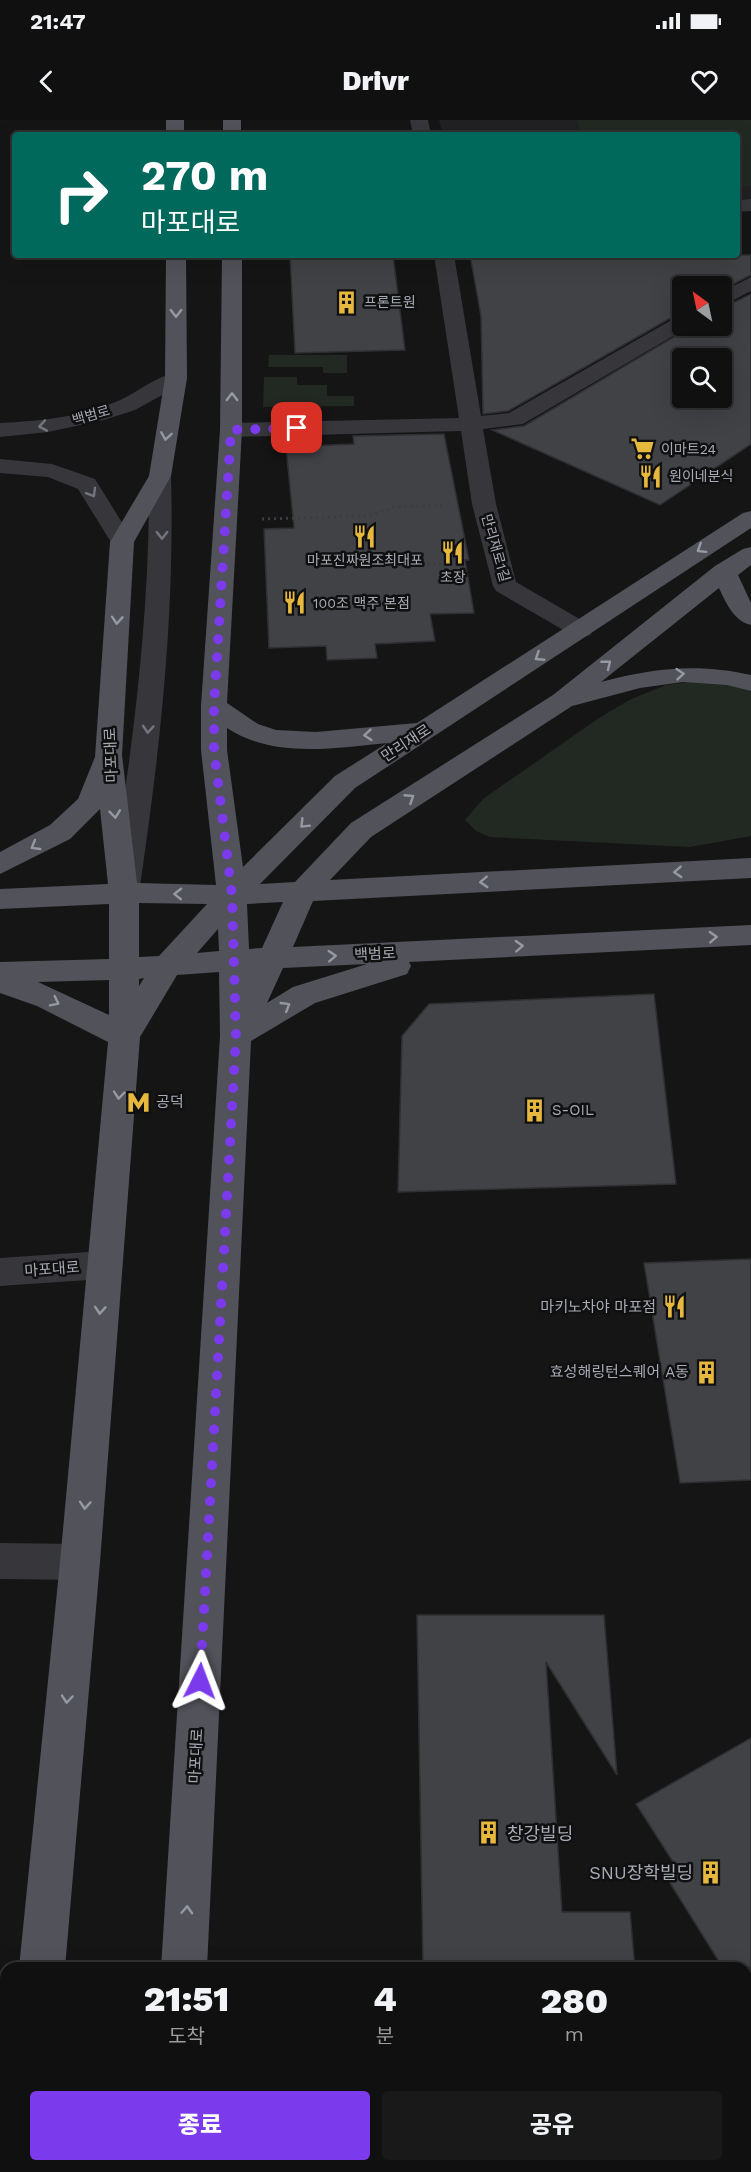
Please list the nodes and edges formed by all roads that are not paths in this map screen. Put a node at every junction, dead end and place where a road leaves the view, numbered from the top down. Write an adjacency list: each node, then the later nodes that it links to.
1 (176, 258): 7 (main road, 마포대로, one-way to 7)
2 (232, 258): 10 (main road, 마포대로, one-way to 2)
3 (444, 258): 8 (street, 만리재로1길)
4 (751, 283): 5 (street)
5 (732, 294)
6 (672, 328): 8 (street)
7 (176, 378): 9 (street, 백범로, one-way to 9); 12 (main road, 마포대로, one-way to 12)
8 (472, 424): 10 (street); 18 (street, 만리재로1길)
9 (0, 430)
10 (231, 430): 21 (main road, 마포대로)
11 (0, 466): 14 (street, one-way to 14)
12 (160, 476): 14 (main road, 마포대로); 27 (street, one-way to 27)
13 (751, 518): 18 (main road, 만리재로, one-way to 18)
14 (122, 542): 23 (main road, 마포대로, one-way to 23)
15 (751, 555): 16 (main road)
16 (724, 571): 17 (main road); 20 (main road, one-way to 16)
17 (751, 618)
18 (581, 630): 22 (main road, 만리재로, one-way to 22)
19 (751, 683): 20 (main road, one-way to 19)
20 (562, 701): 26 (main road, one-way to 20)
21 (214, 706): 22 (main road, one-way to 21); 28 (main road, 마포대로)
22 (426, 730): 28 (main road, 만리재로, one-way to 28)
23 (108, 755): 24 (main road, one-way to 24); 27 (main road, 마포대로, one-way to 27)
24 (0, 864)
25 (746, 866): 26 (main road, one-way to 26)
26 (303, 891): 28 (main road); 32 (main road)
27 (124, 893): 28 (main road, one-way to 27); 29 (main road); 35 (main road, 마포대로)
28 (232, 895): 33 (main road, 마포대로); 34 (main road, 만리재로)
29 (0, 899)
30 (751, 935): 31 (main road, 백범로, one-way to 30)
31 (439, 950): 32 (main road, 백범로, one-way to 31); 38 (main road, one-way to 31)
32 (273, 959): 33 (main road, 백범로); 38 (main road)
33 (235, 960): 34 (main road, 백범로); 38 (main road, 마포대로)
34 (168, 965): 35 (main road, 백범로); 39 (main road, 만리재로)
35 (126, 969): 36 (main road, 백범로); 39 (main road, 마포대로)
36 (0, 974)
37 (0, 982): 39 (main road, one-way to 39)
38 (236, 1036): 45 (main road, 마포대로, one-way to 38)
39 (124, 1037): 40 (main road, 마포대로, one-way to 40)
40 (103, 1265): 41 (street, 마포대로); 43 (main road, 마포대로, one-way to 43)
41 (0, 1272)
42 (0, 1561): 43 (street)
43 (80, 1562): 44 (main road, 마포대로, one-way to 44)
44 (43, 1962)
45 (184, 1962)

